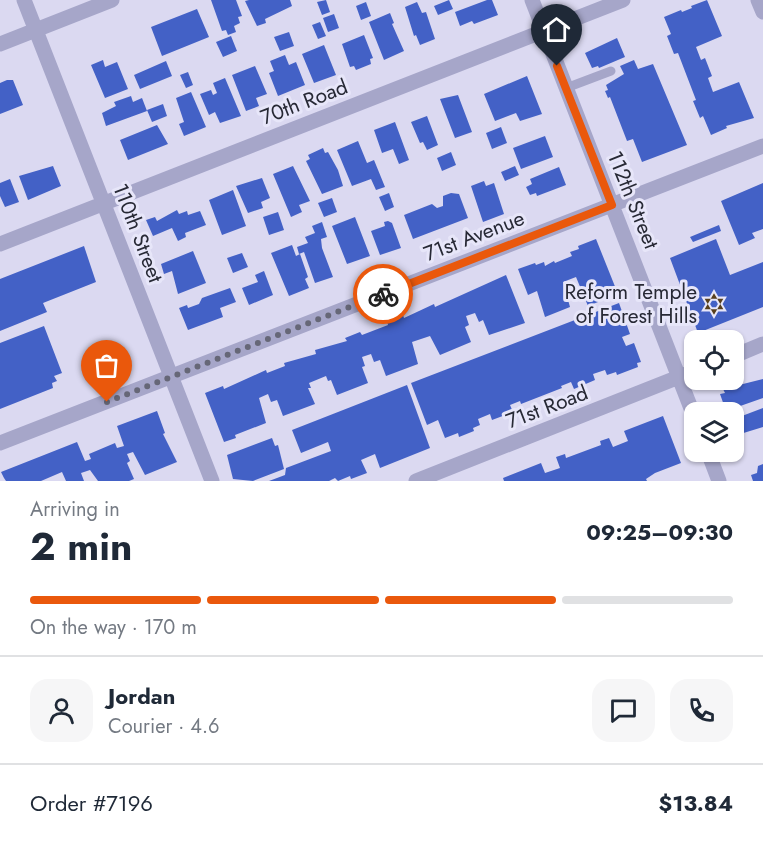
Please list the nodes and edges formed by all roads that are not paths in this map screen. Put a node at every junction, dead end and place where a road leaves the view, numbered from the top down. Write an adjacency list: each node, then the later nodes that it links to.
1 (24, 0): 7 (street, 110th Street)
2 (112, 0): 7 (street)
3 (532, 0): 8 (street, 112th Street)
4 (623, 0): 8 (street, 70th Road)
5 (758, 0): 6 (street)
6 (763, 12)
7 (35, 30): 9 (street); 13 (street, 110th Street)
8 (544, 31): 11 (street, 112th Street); 13 (street, 70th Road)
9 (0, 44)
10 (611, 70): 11 (lane)
11 (566, 87): 14 (street, 112th Street)
12 (763, 146): 14 (street, 71st Avenue)
13 (104, 203): 15 (street, 70th Road); 20 (street, 110th Street)
14 (612, 205): 18 (street, 112th Street); 20 (street, 71st Avenue)
15 (0, 244)
16 (763, 344): 17 (street)
17 (744, 352)
18 (684, 367)
19 (684, 375): 24 (street, 71st Road)
20 (171, 376): 21 (street, 71st Avenue); 23 (street, 110th Street)
21 (0, 443)
22 (712, 462): 25 (street)
23 (212, 481)
24 (416, 481)
25 (719, 481)

